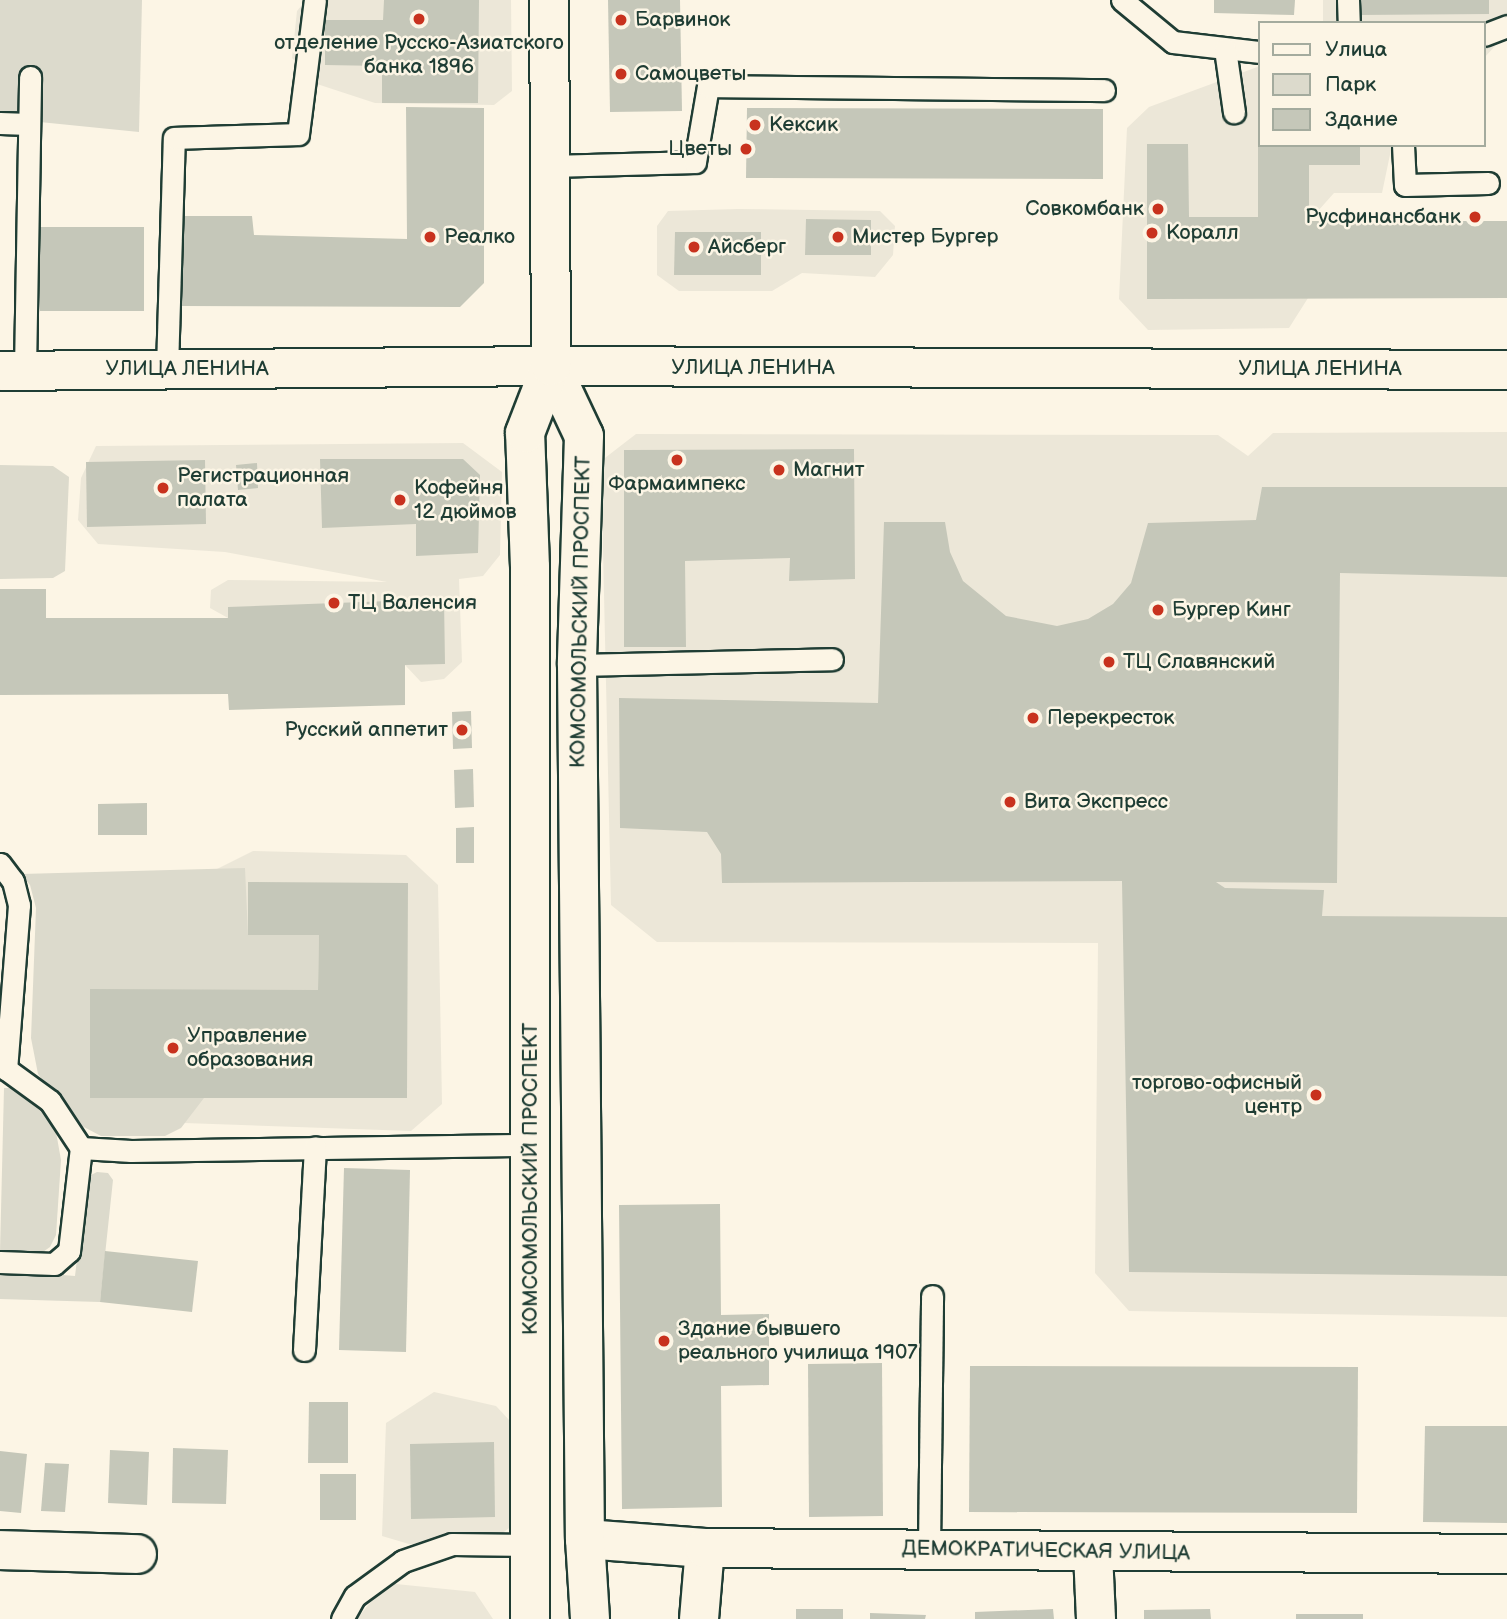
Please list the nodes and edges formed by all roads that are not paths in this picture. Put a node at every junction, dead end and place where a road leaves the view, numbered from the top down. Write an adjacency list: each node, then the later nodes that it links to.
1 (315, 0): 19 (lane)
2 (550, 0): 16 (main road)
3 (1122, 0): 8 (lane)
4 (1348, 0): 5 (lane)
5 (1349, 21)
6 (1507, 26): 7 (lane)
7 (1486, 34)
8 (1225, 49): 9 (lane); 12 (lane)
9 (1258, 52)
10 (30, 77): 14 (lane)
11 (1104, 90): 16 (lane)
12 (1234, 112)
13 (0, 123): 14 (lane)
14 (29, 124): 21 (lane)
15 (1403, 147): 17 (lane)
16 (552, 166): 18 (main road)
17 (1488, 183)
18 (551, 366): 19 (main road, УЛИЦА ЛЕНИНА); 20 (main road, УЛИЦА ЛЕНИНА); 23 (main road, КОМСОМОЛЬСКИЙ ПРОСПЕКТ); 26 (main road, КОМСОМОЛЬСКИЙ ПРОСПЕКТ)
19 (167, 369): 21 (main road, УЛИЦА ЛЕНИНА)
20 (1507, 370)
21 (12, 371)
22 (832, 659): 23 (lane)
23 (577, 665): 32 (main road, КОМСОМОЛЬСКИЙ ПРОСПЕКТ)
24 (0, 864): 25 (lane)
25 (3, 1071): 28 (lane)
26 (532, 1145): 27 (lane); 33 (main road, КОМСОМОЛЬСКИЙ ПРОСПЕКТ)
27 (315, 1147): 28 (lane); 31 (lane)
28 (82, 1148): 29 (lane)
29 (0, 1262)
30 (932, 1296): 35 (lane)
31 (304, 1350)
32 (585, 1539): 34 (main road, ДЕМОКРАТИЧЕСКАЯ УЛИЦА); 42 (main road, КОМСОМОЛЬСКИЙ ПРОСПЕКТ)
33 (531, 1545): 40 (lane); 41 (main road, КОМСОМОЛЬСКИЙ ПРОСПЕКТ)
34 (705, 1548): 35 (main road, ДЕМОКРАТИЧЕСКАЯ УЛИЦА); 43 (main road)
35 (929, 1548): 37 (main road, ДЕМОКРАТИЧЕСКАЯ УЛИЦА)
36 (0, 1549): 38 (main road)
37 (1093, 1553): 39 (main road, ДЕМОКРАТИЧЕСКАЯ УЛИЦА); 44 (main road)
38 (137, 1554)
39 (1507, 1554)
40 (342, 1619)
41 (530, 1619)
42 (590, 1619)
43 (699, 1619)
44 (1096, 1619)

